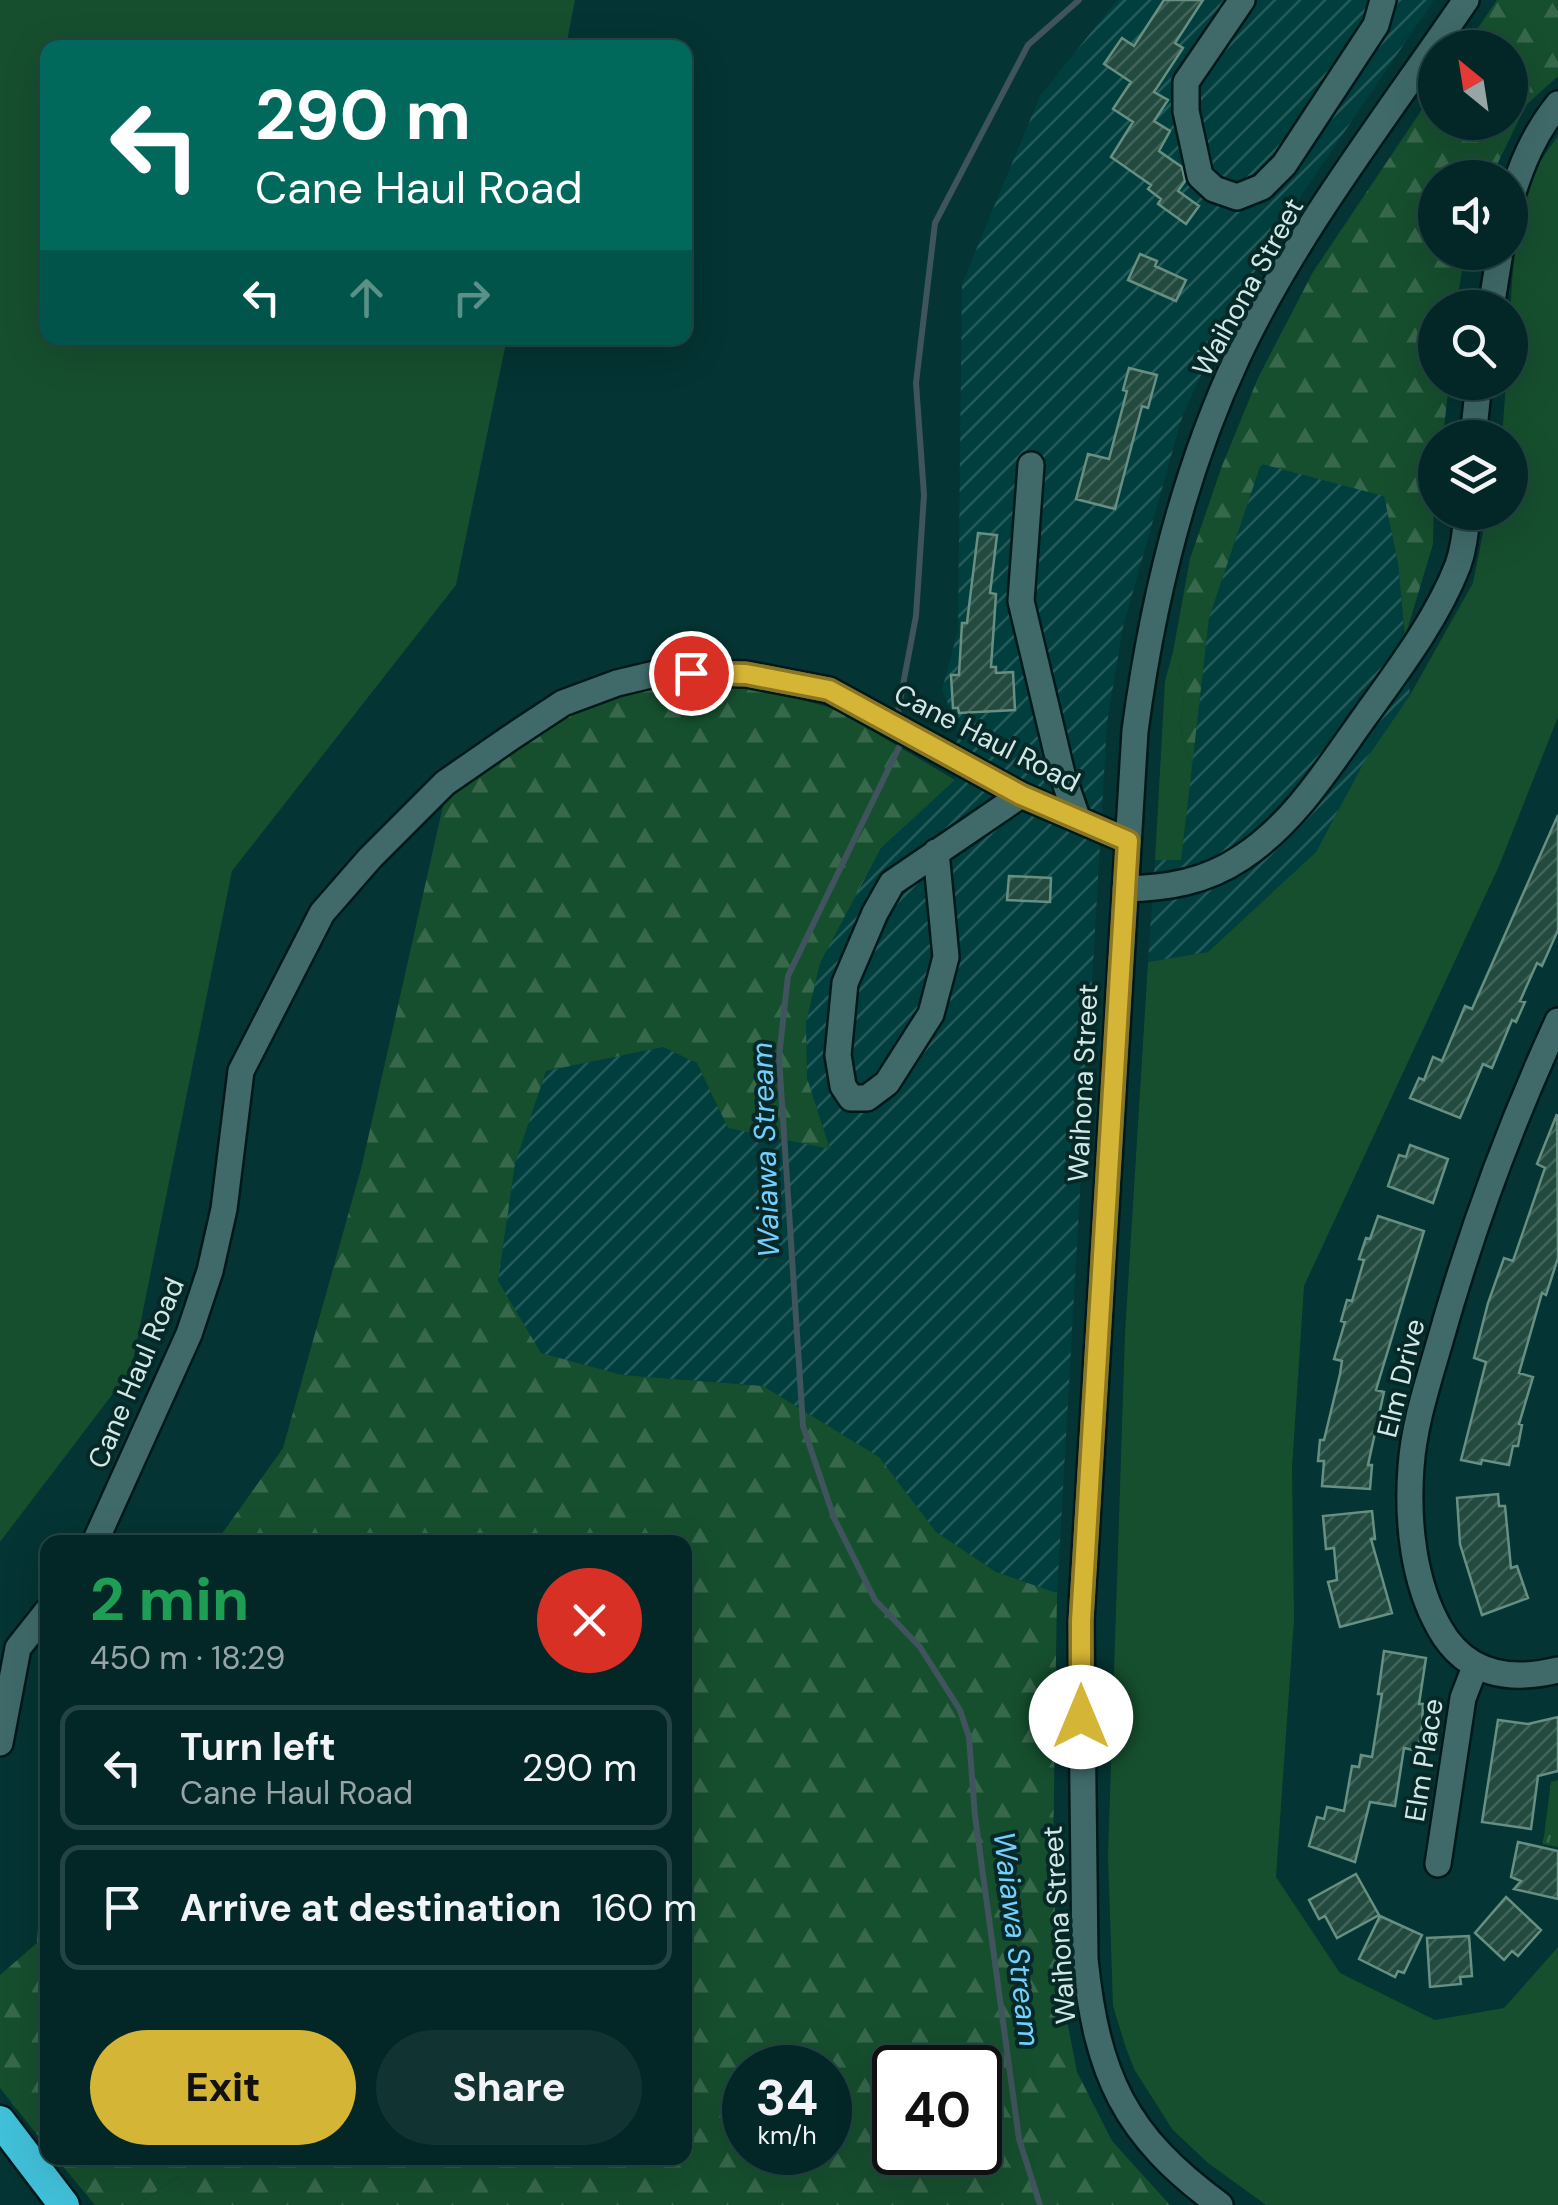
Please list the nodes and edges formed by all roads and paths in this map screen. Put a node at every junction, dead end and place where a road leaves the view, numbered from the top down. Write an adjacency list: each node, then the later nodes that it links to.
1 (1242, 0): 2 (street)
2 (1384, 0)
3 (1466, 0): 10 (street, Waihona Street)
4 (1558, 104): 5 (street)
5 (1524, 160)
6 (1031, 464): 9 (street)
7 (1466, 530): 12 (street)
8 (1021, 795): 9 (street, Cane Haul Road); 11 (street); 14 (street, Cane Haul Road)
9 (1077, 817): 10 (street, Cane Haul Road)
10 (1128, 841): 12 (street, Waihona Street)
11 (936, 852): 11 (street)
12 (1125, 889): 24 (street, Waihona Street)
13 (1558, 1021): 16 (street, Elm Drive)
14 (98, 1535)
15 (40, 1620): 18 (street)
16 (1475, 1667): 17 (street); 19 (street, Elm Place)
17 (1558, 1670)
18 (0, 1742)
19 (1438, 1864)
20 (0, 2121): 21 (highway)
21 (25, 2153): 22 (highway); 23 (highway)
22 (64, 2205)
23 (72, 2205)
24 (1220, 2205)

